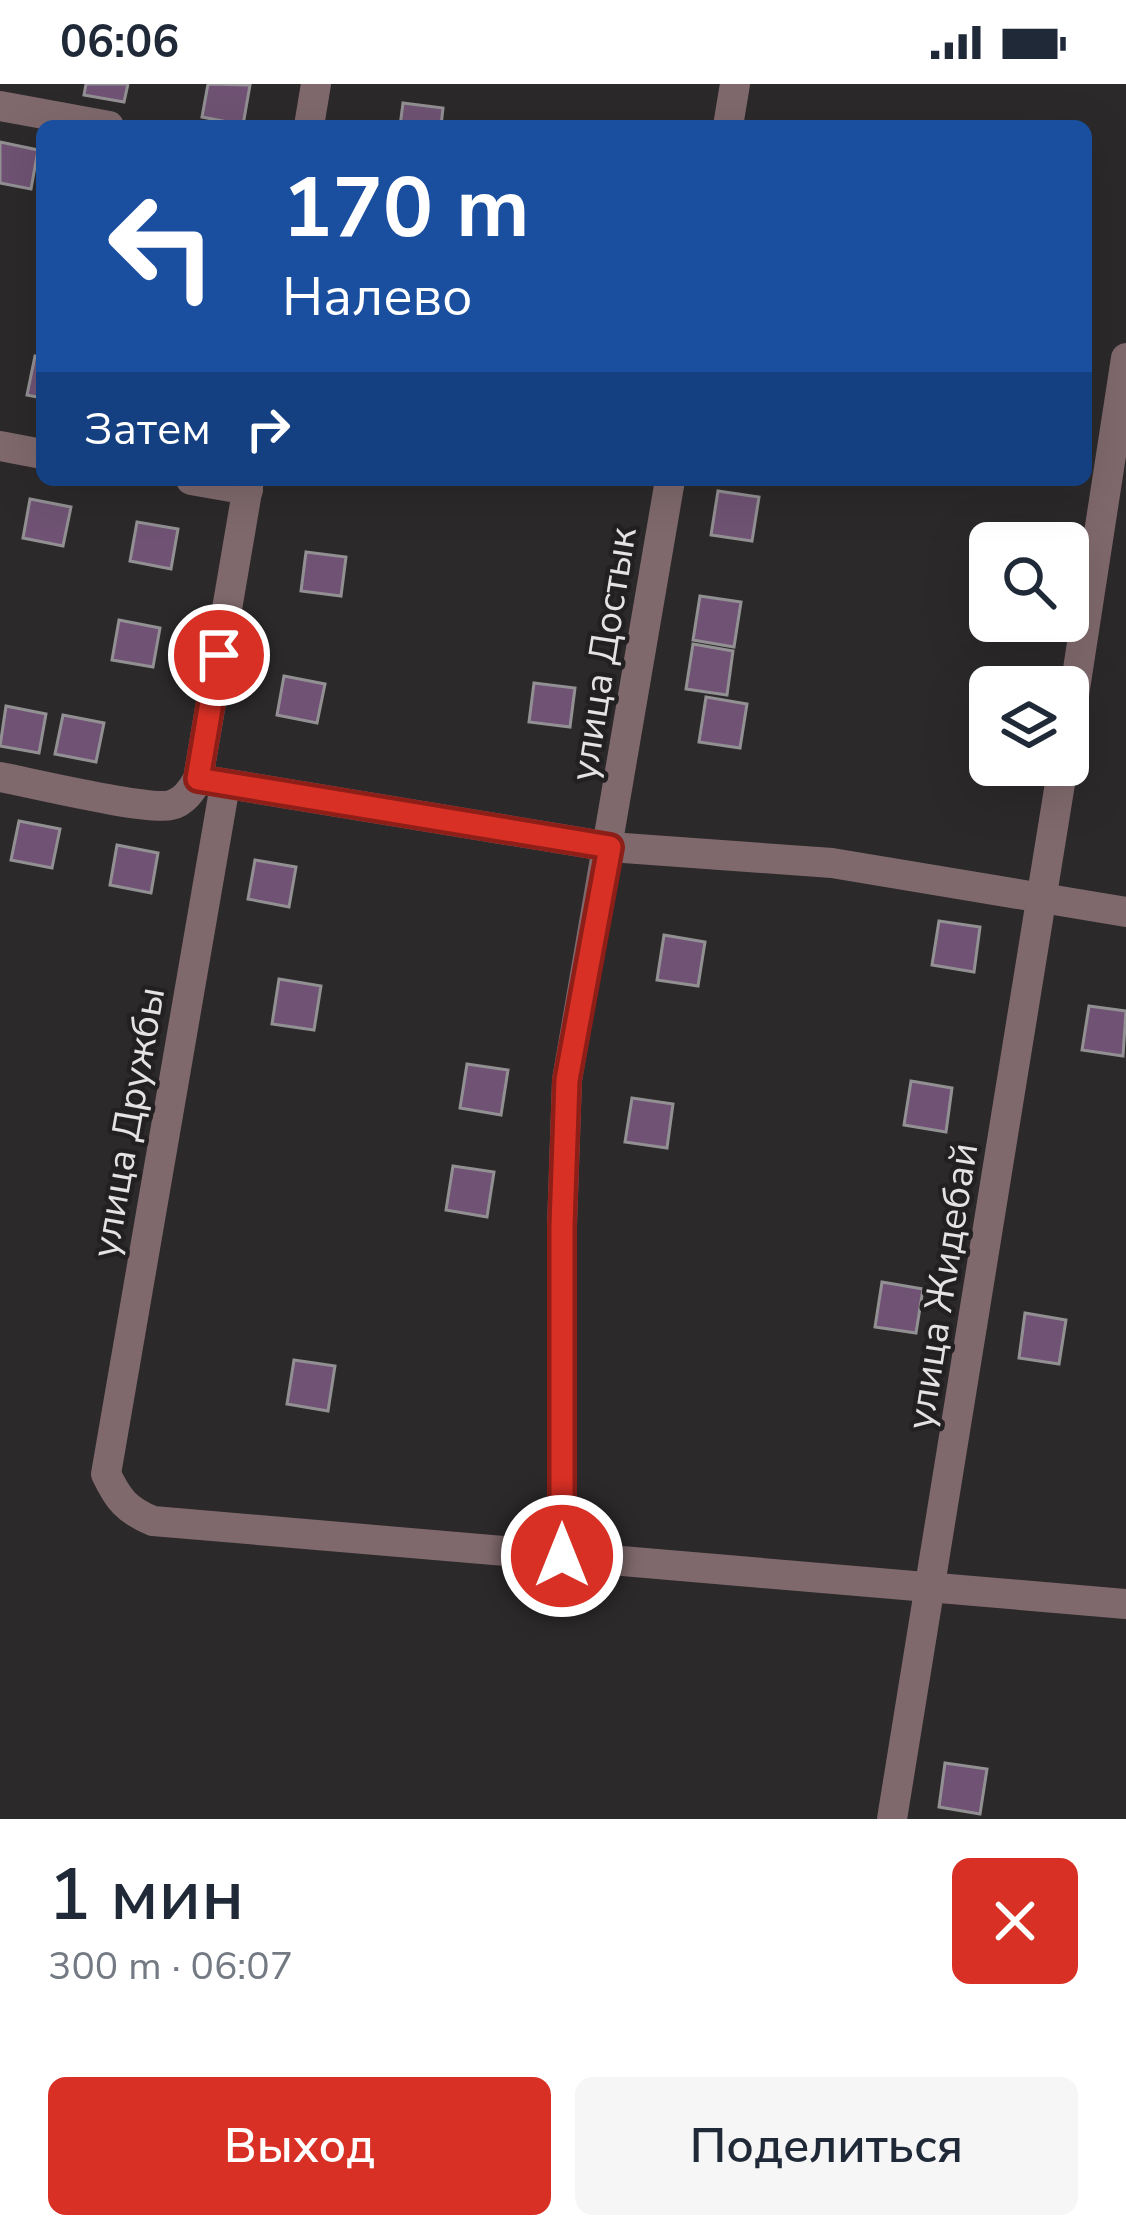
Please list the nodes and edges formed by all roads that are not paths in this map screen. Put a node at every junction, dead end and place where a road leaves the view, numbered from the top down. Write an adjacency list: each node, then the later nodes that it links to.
1 (316, 84): 5 (street)
2 (735, 84): 6 (street)
3 (0, 106): 4 (street)
4 (76, 120)
5 (310, 120)
6 (729, 120)
7 (1126, 358): 12 (street)
8 (0, 446): 9 (street)
9 (36, 453)
10 (248, 486): 14 (street, улица Дружбы)
11 (669, 486): 16 (street, улица Достык)
12 (1078, 666)
13 (0, 778): 14 (street)
14 (212, 782): 16 (street); 19 (street, улица Дружбы)
15 (1060, 786): 17 (street, улица Жидебай)
16 (610, 847): 17 (street); 19 (street, улица Достык)
17 (1043, 899): 18 (street); 20 (street, улица Жидебай)
18 (1126, 912)
19 (562, 1556): 20 (street)
20 (932, 1590): 21 (street); 22 (street, улица Жидебай)
21 (1126, 1604)
22 (892, 1819)

